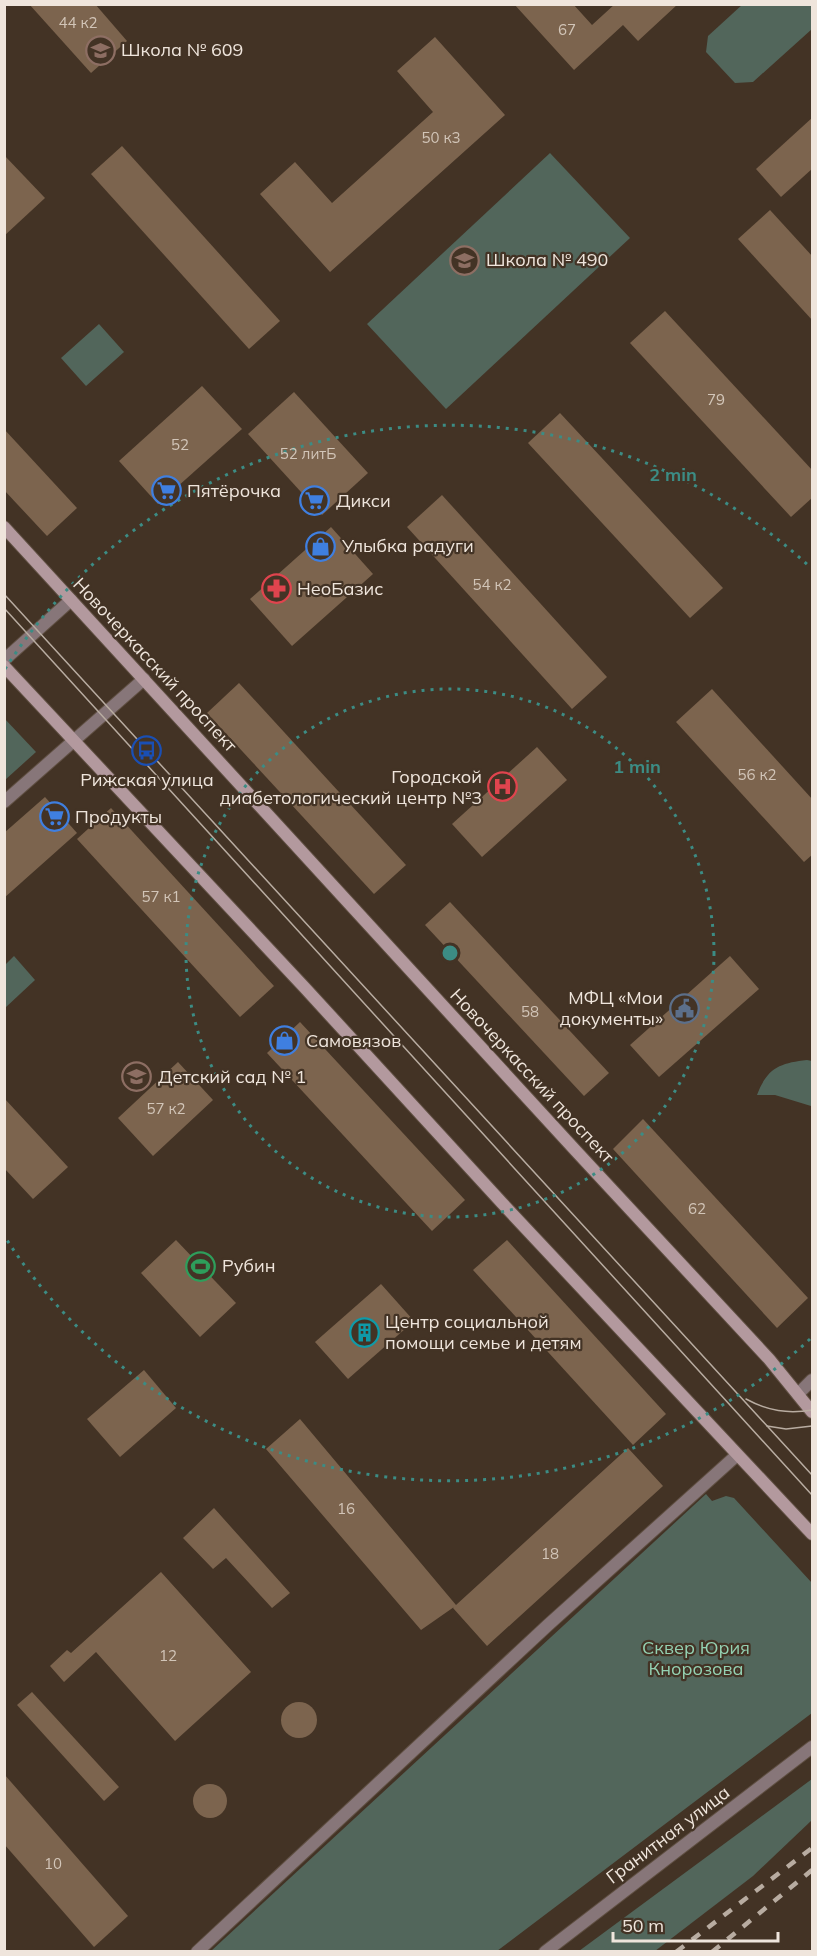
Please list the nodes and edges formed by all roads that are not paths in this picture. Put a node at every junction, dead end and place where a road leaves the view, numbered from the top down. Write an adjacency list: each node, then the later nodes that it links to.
1 (4, 527): 2 (main road, Новочеркасский проспект)
2 (71, 600): 3 (street); 5 (main road, Новочеркасский проспект)
3 (4, 660)
4 (4, 666): 6 (main road)
5 (144, 679): 6 (street); 9 (main road, Новочеркасский проспект)
6 (74, 741): 7 (street); 11 (main road)
7 (4, 802)
8 (813, 1380): 9 (street)
9 (798, 1394): 10 (main road, Новочеркасский проспект)
10 (813, 1412)
11 (736, 1455): 12 (main road); 14 (street)
12 (813, 1534)
13 (813, 1747): 15 (street, Гранитная улица)
14 (197, 1952)
15 (545, 1952)

